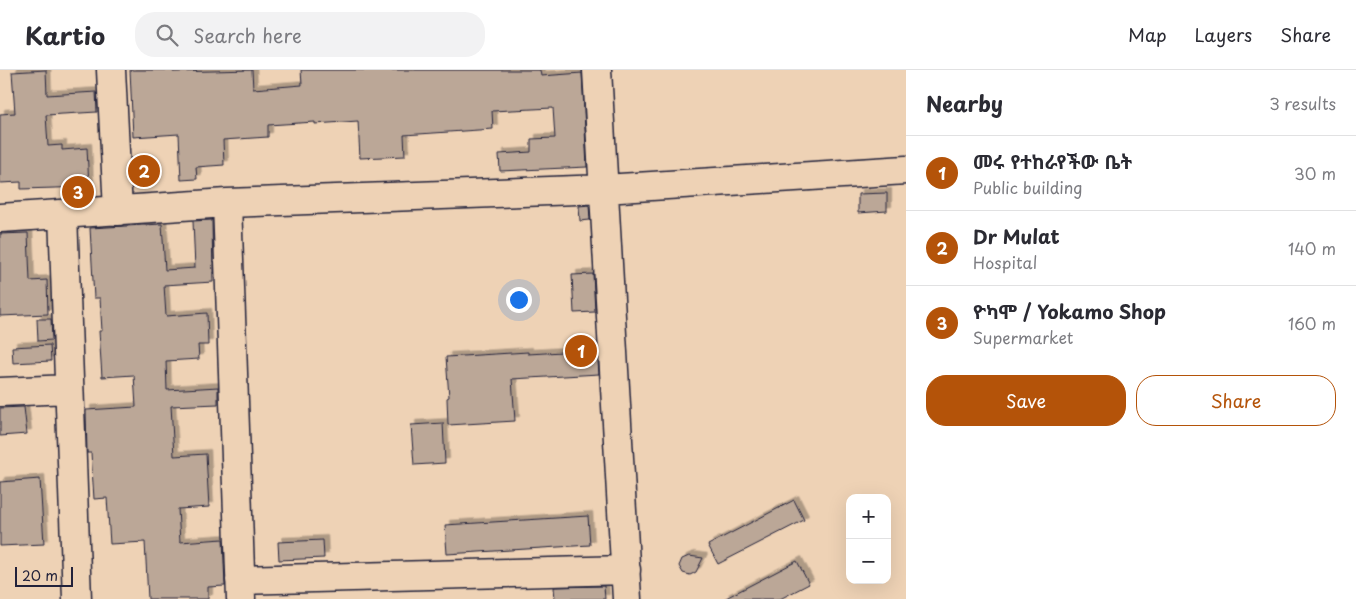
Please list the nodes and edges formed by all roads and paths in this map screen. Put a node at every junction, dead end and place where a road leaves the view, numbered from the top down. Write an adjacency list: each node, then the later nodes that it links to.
1 (111, 70): 6 (street)
2 (597, 70): 4 (street)
3 (906, 170): 4 (street)
4 (604, 189): 5 (street); 11 (street)
5 (227, 203): 6 (street); 12 (street)
6 (118, 211): 7 (street)
7 (63, 214): 8 (street); 9 (street)
8 (0, 218)
9 (69, 389): 10 (street); 13 (street)
10 (0, 392)
11 (626, 570): 12 (street); 14 (street)
12 (241, 590)
13 (77, 599)
14 (627, 599)

